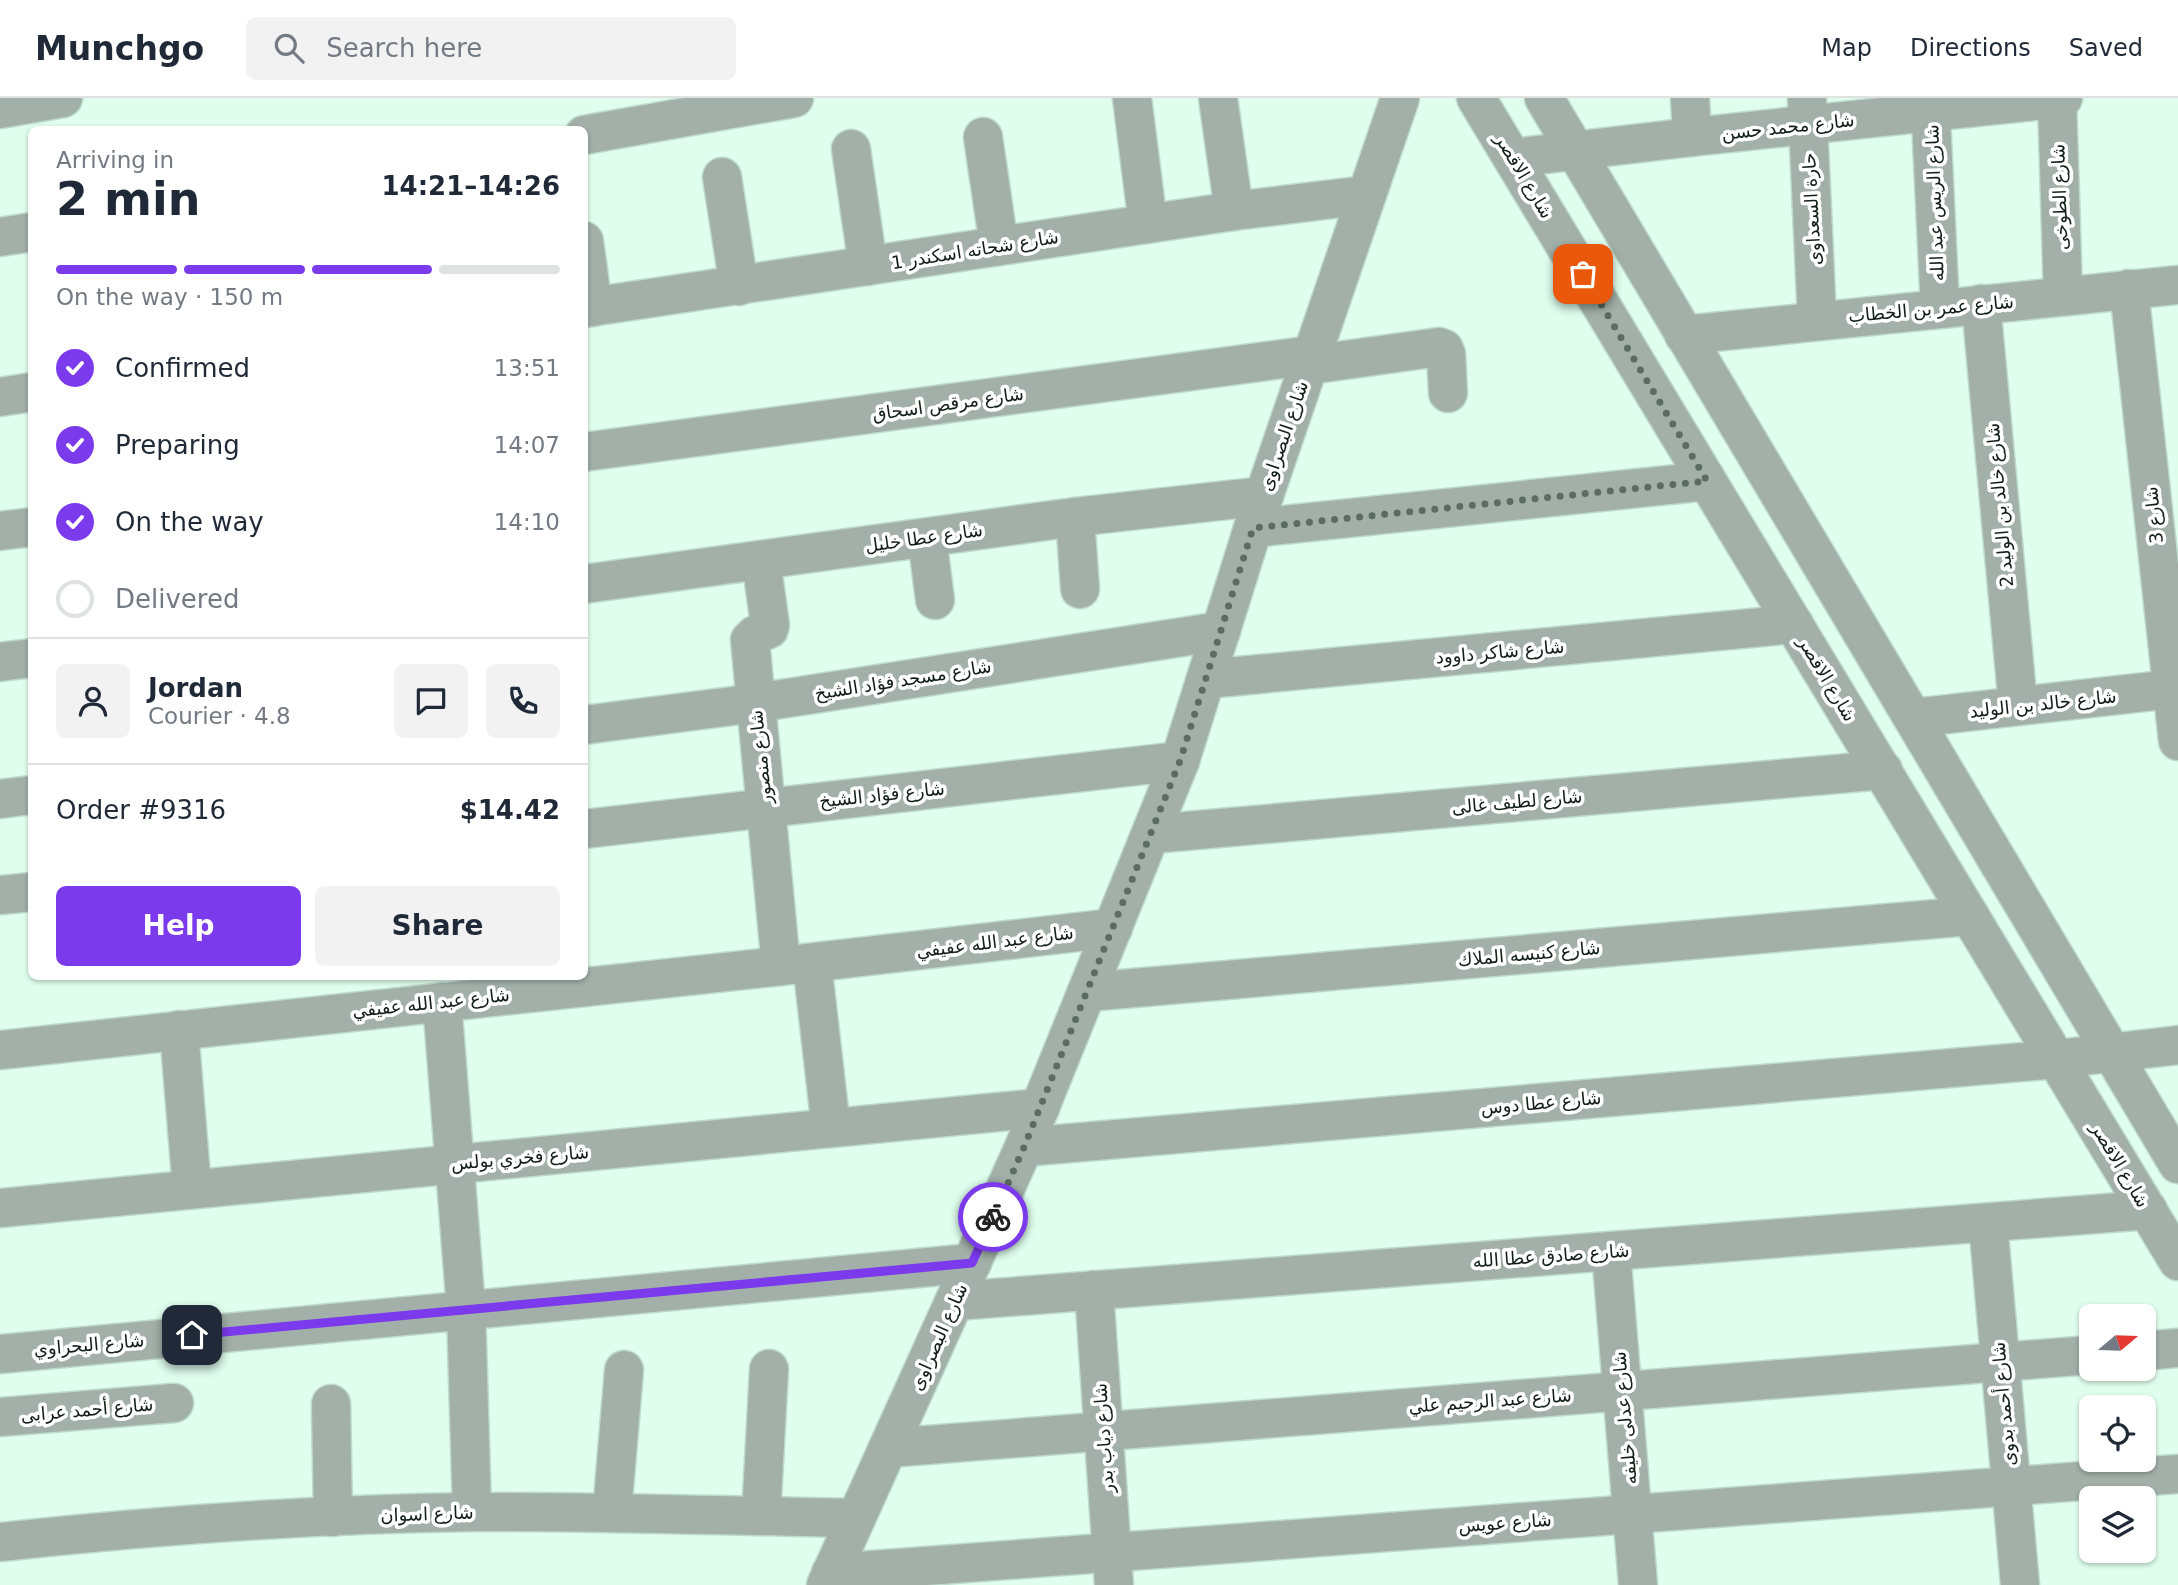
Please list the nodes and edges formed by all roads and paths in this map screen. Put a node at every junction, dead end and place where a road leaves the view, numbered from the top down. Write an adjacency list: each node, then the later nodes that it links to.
1 (62, 98): 12 (street)
2 (794, 98): 14 (street)
3 (1132, 98): 23 (street)
4 (1218, 98): 22 (street)
5 (1400, 98): 21 (street, شارع البصراوى)
6 (1476, 98): 19 (street, شارع الاقصر)
7 (1544, 98): 18 (street)
8 (1690, 98): 15 (street)
9 (2057, 98): 10 (street, شارع محمد حسن); 11 (street, شارع محمد حسن); 31 (street, شارع الطوخى)
10 (2063, 98)
11 (1931, 105): 13 (street, شارع محمد حسن); 34 (street, شارع الريس عبد الله)
12 (0, 109)
13 (1807, 111): 15 (street, شارع محمد حسن); 35 (street, حارة السعداوى)
14 (588, 134)
15 (1692, 136): 18 (street, شارع محمد حسن)
16 (983, 137): 26 (street)
17 (851, 149): 27 (street)
18 (1574, 150): 19 (street, شارع محمد حسن); 36 (street)
19 (1513, 159): 42 (street, شارع الاقصر)
20 (722, 177): 29 (street)
21 (1366, 195): 22 (street, شارع شحاته اسكندر 1); 37 (street, شارع البصراوى)
22 (1234, 211): 23 (street, شارع شحاته اسكندر 1)
23 (1148, 224): 26 (street, شارع شحاته اسكندر 1)
24 (28, 233): 25 (street)
25 (0, 237)
26 (999, 246): 27 (street, شارع شحاته اسكندر 1)
27 (868, 266): 29 (street, شارع شحاته اسكندر 1)
28 (2178, 285): 30 (street, شارع عمر بن الخطاب)
29 (739, 286): 33 (street, شارع شحاته اسكندر 1)
30 (2129, 289): 31 (street, شارع عمر بن الخطاب); 58 (street, شارع 3)
31 (2063, 296): 32 (street, شارع عمر بن الخطاب)
32 (1981, 304): 34 (street, شارع عمر بن الخطاب); 60 (street, شارع خالد بن الوليد 2)
33 (589, 308)
34 (1940, 308): 35 (street, شارع عمر بن الخطاب)
35 (1817, 320): 36 (street, شارع عمر بن الخطاب)
36 (1684, 335): 52 (street)
37 (1310, 360): 39 (street, شارع مرقص اسحاق); 41 (street, شارع مرقص اسحاق); 43 (street, شارع البصراوى)
38 (28, 393): 40 (street)
39 (1448, 393)
40 (0, 397)
41 (588, 451)
42 (1707, 481): 43 (street, شارع عطا خليل); 54 (street, شارع الاقصر)
43 (1259, 512): 44 (street, شارع عطا خليل); 53 (street, شارع البصراوى)
44 (1075, 517): 47 (street, شارع عطا خليل); 50 (street)
45 (28, 528): 46 (street)
46 (0, 531)
47 (927, 538): 48 (street, شارع عطا خليل); 51 (street)
48 (761, 560): 49 (street, شارع عطا خليل); 59 (street, شارع منصور)
49 (588, 583)
50 (1080, 589)
51 (935, 600)
52 (1856, 624): 54 (street); 61 (street)
53 (1221, 631): 57 (street, شارع البصراوى); 59 (street, شارع مسجد فؤاد الشيخ)
54 (1802, 637): 57 (street, شارع شاكر داوود); 65 (street, شارع الاقصر)
55 (28, 659): 56 (street)
56 (0, 663)
57 (1206, 679): 64 (street, شارع البصراوى)
58 (2172, 689): 60 (street, شارع خالد بن الوليد); 63 (street, شارع 3)
59 (756, 703): 62 (street, شارع مسجد فؤاد الشيخ); 68 (street, شارع منصور)
60 (2018, 706): 61 (street, شارع خالد بن الوليد)
61 (1913, 718): 81 (street)
62 (588, 724)
63 (2178, 741)
64 (1180, 761): 68 (street, شارع فؤاد الشيخ); 70 (street, شارع البصراوى)
65 (1883, 770): 70 (street, شارع لطيف غالى); 73 (street, شارع الاقصر)
66 (28, 796): 67 (street)
67 (0, 799)
68 (766, 808): 69 (street, شارع فؤاد الشيخ); 75 (street, شارع منصور)
69 (588, 829)
70 (1152, 834): 74 (street, شارع البصراوى)
71 (28, 892): 72 (street)
72 (0, 895)
73 (1970, 916): 76 (street, شارع كنيسه الملاك); 82 (street, شارع الاقصر)
74 (1113, 928): 75 (street, شارع عبد الله عفيفي); 76 (street, شارع البصراوى)
75 (797, 965): 77 (street, شارع عبد الله عفيفي); 84 (street, شارع منصور)
76 (1087, 992): 83 (street, شارع البصراوى)
77 (442, 1002): 78 (street, شارع عبد الله عفيفي); 86 (street)
78 (179, 1030): 80 (street, شارع عبد الله عفيفي); 88 (street)
79 (2178, 1045): 81 (street, شارع عطا دوس)
80 (0, 1049)
81 (2112, 1053): 82 (street, شارع عطا دوس); 87 (street)
82 (2057, 1059): 85 (street, شارع عطا دوس); 90 (street, شارع الاقصر)
83 (1040, 1108): 84 (street, شارع فخري بولس); 85 (street, شارع البصراوى)
84 (831, 1128): 86 (street, شارع فخري بولس)
85 (1024, 1147): 94 (street, شارع البصراوى)
86 (455, 1164): 88 (street, شارع فخري بولس); 97 (street)
87 (2178, 1164)
88 (192, 1189): 89 (street, شارع فخري بولس)
89 (0, 1208)
90 (2148, 1210): 91 (street, شارع صادق عطا الله); 93 (street, شارع الاقصر)
91 (1988, 1223): 92 (street, شارع صادق عطا الله); 102 (street, شارع أحمد بدوى)
92 (1611, 1251): 95 (street, شارع صادق عطا الله); 105 (street, شارع عدلى خليفه)
93 (2178, 1261)
94 (972, 1263): 96 (street, شارع البصراوى); 97 (street, شارع البحراوي)
95 (1094, 1290): 96 (street, شارع صادق عطا الله); 109 (street, شارع دياب بدر)
96 (955, 1301): 110 (street, شارع البصراوى)
97 (466, 1309): 100 (street, شارع البحراوي); 114 (street)
98 (2178, 1348): 99 (street)
99 (2156, 1350)
100 (0, 1354)
101 (2079, 1356): 102 (street, شارع عبد الرحيم علي)
102 (2000, 1362): 105 (street, شارع عبد الرحيم علي); 112 (street, شارع أحمد بدوى)
103 (769, 1369): 116 (street)
104 (624, 1370): 113 (street)
105 (1623, 1391): 109 (street, شارع عبد الرحيم علي); 115 (street, شارع عدلى خليفه)
106 (174, 1403): 108 (street, شارع أحمد عرابى)
107 (331, 1405): 117 (street)
108 (0, 1417)
109 (1104, 1431): 110 (street, شارع عبد الرحيم علي); 120 (street, شارع دياب بدر)
110 (888, 1448): 118 (street, شارع البصراوى)
111 (2178, 1474): 112 (street, شارع عويس)
112 (2011, 1486): 115 (street, شارع عويس); 123 (street, شارع أحمد بدوى)
113 (612, 1512): 114 (street, شارع اسوان); 116 (street, شارع اسوان)
114 (472, 1513): 117 (street, شارع اسوان)
115 (1633, 1514): 120 (street, شارع عويس); 122 (street, شارع عدلى خليفه)
116 (761, 1516): 118 (street, شارع اسوان)
117 (333, 1517): 119 (street, شارع اسوان)
118 (856, 1518): 121 (street, شارع البصراوى)
119 (0, 1542)
120 (1113, 1569): 121 (street, شارع عويس)
121 (828, 1579)
122 (1638, 1585)
123 (2020, 1585)

